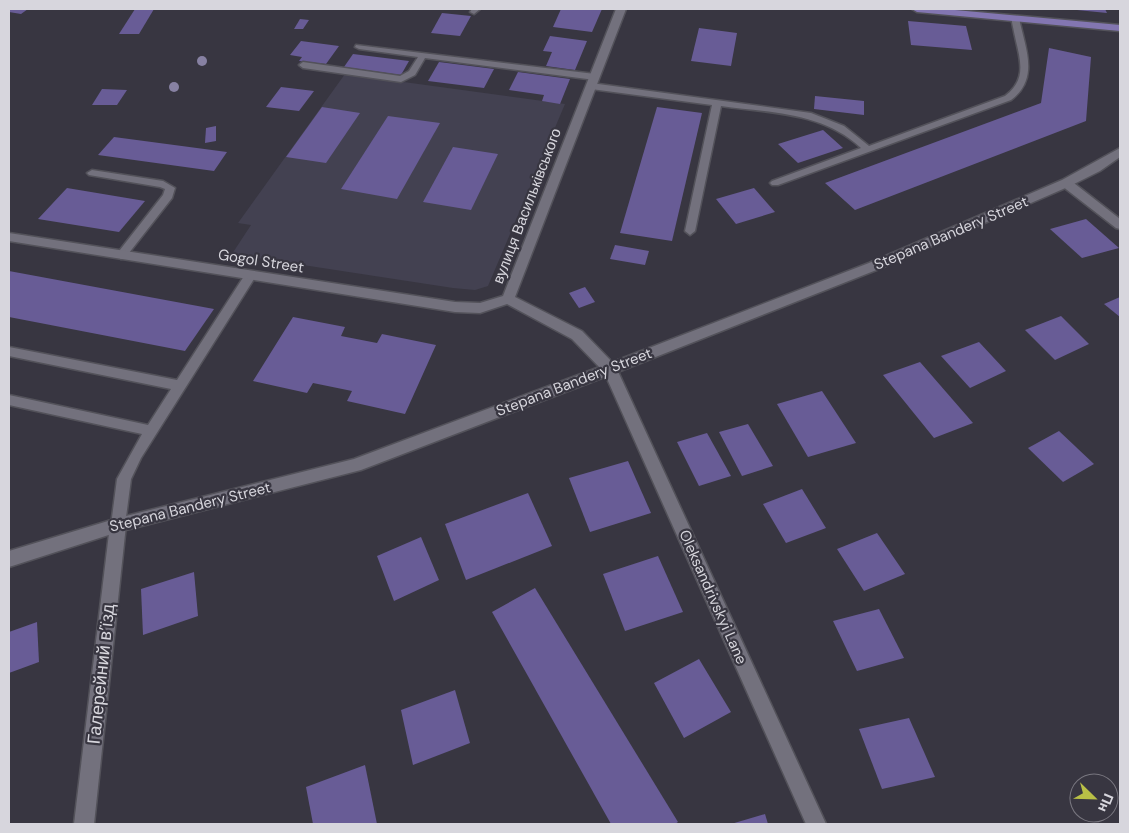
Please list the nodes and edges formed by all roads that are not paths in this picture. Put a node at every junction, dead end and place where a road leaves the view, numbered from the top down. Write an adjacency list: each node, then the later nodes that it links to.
1 (621, 9): 9 (street, вулиця Васильківського)
2 (917, 9): 3 (main road)
3 (949, 10): 4 (main road)
4 (1015, 18): 5 (main road); 11 (lane)
5 (1120, 28)
6 (359, 47): 7 (lane)
7 (422, 55): 8 (lane); 9 (lane)
8 (303, 66)
9 (593, 82): 10 (lane); 21 (street, вулиця Васильківського)
10 (717, 103): 11 (lane); 17 (lane)
11 (867, 149): 14 (lane)
12 (1120, 152): 15 (street, Stepana Bandery Street)
13 (92, 172): 19 (lane)
14 (775, 183)
15 (1066, 183): 16 (street); 23 (street, Stepana Bandery Street)
16 (1120, 225)
17 (690, 231)
18 (9, 237): 19 (street, Gogol Street)
19 (121, 255): 20 (street, Gogol Street)
20 (250, 276): 21 (street, Gogol Street); 24 (lane)
21 (508, 298): 23 (street, вулиця Васильківського)
22 (9, 351): 24 (lane)
23 (610, 369): 27 (street, Stepana Bandery Street); 30 (street, Oleksandrivskyi Lane)
24 (180, 386): 26 (lane)
25 (9, 400): 26 (lane)
26 (150, 431): 27 (lane)
27 (118, 525): 28 (street, Stepana Bandery Street); 29 (street, Галерейний в’їзд)
28 (9, 560)
29 (84, 824)
30 (816, 824)

